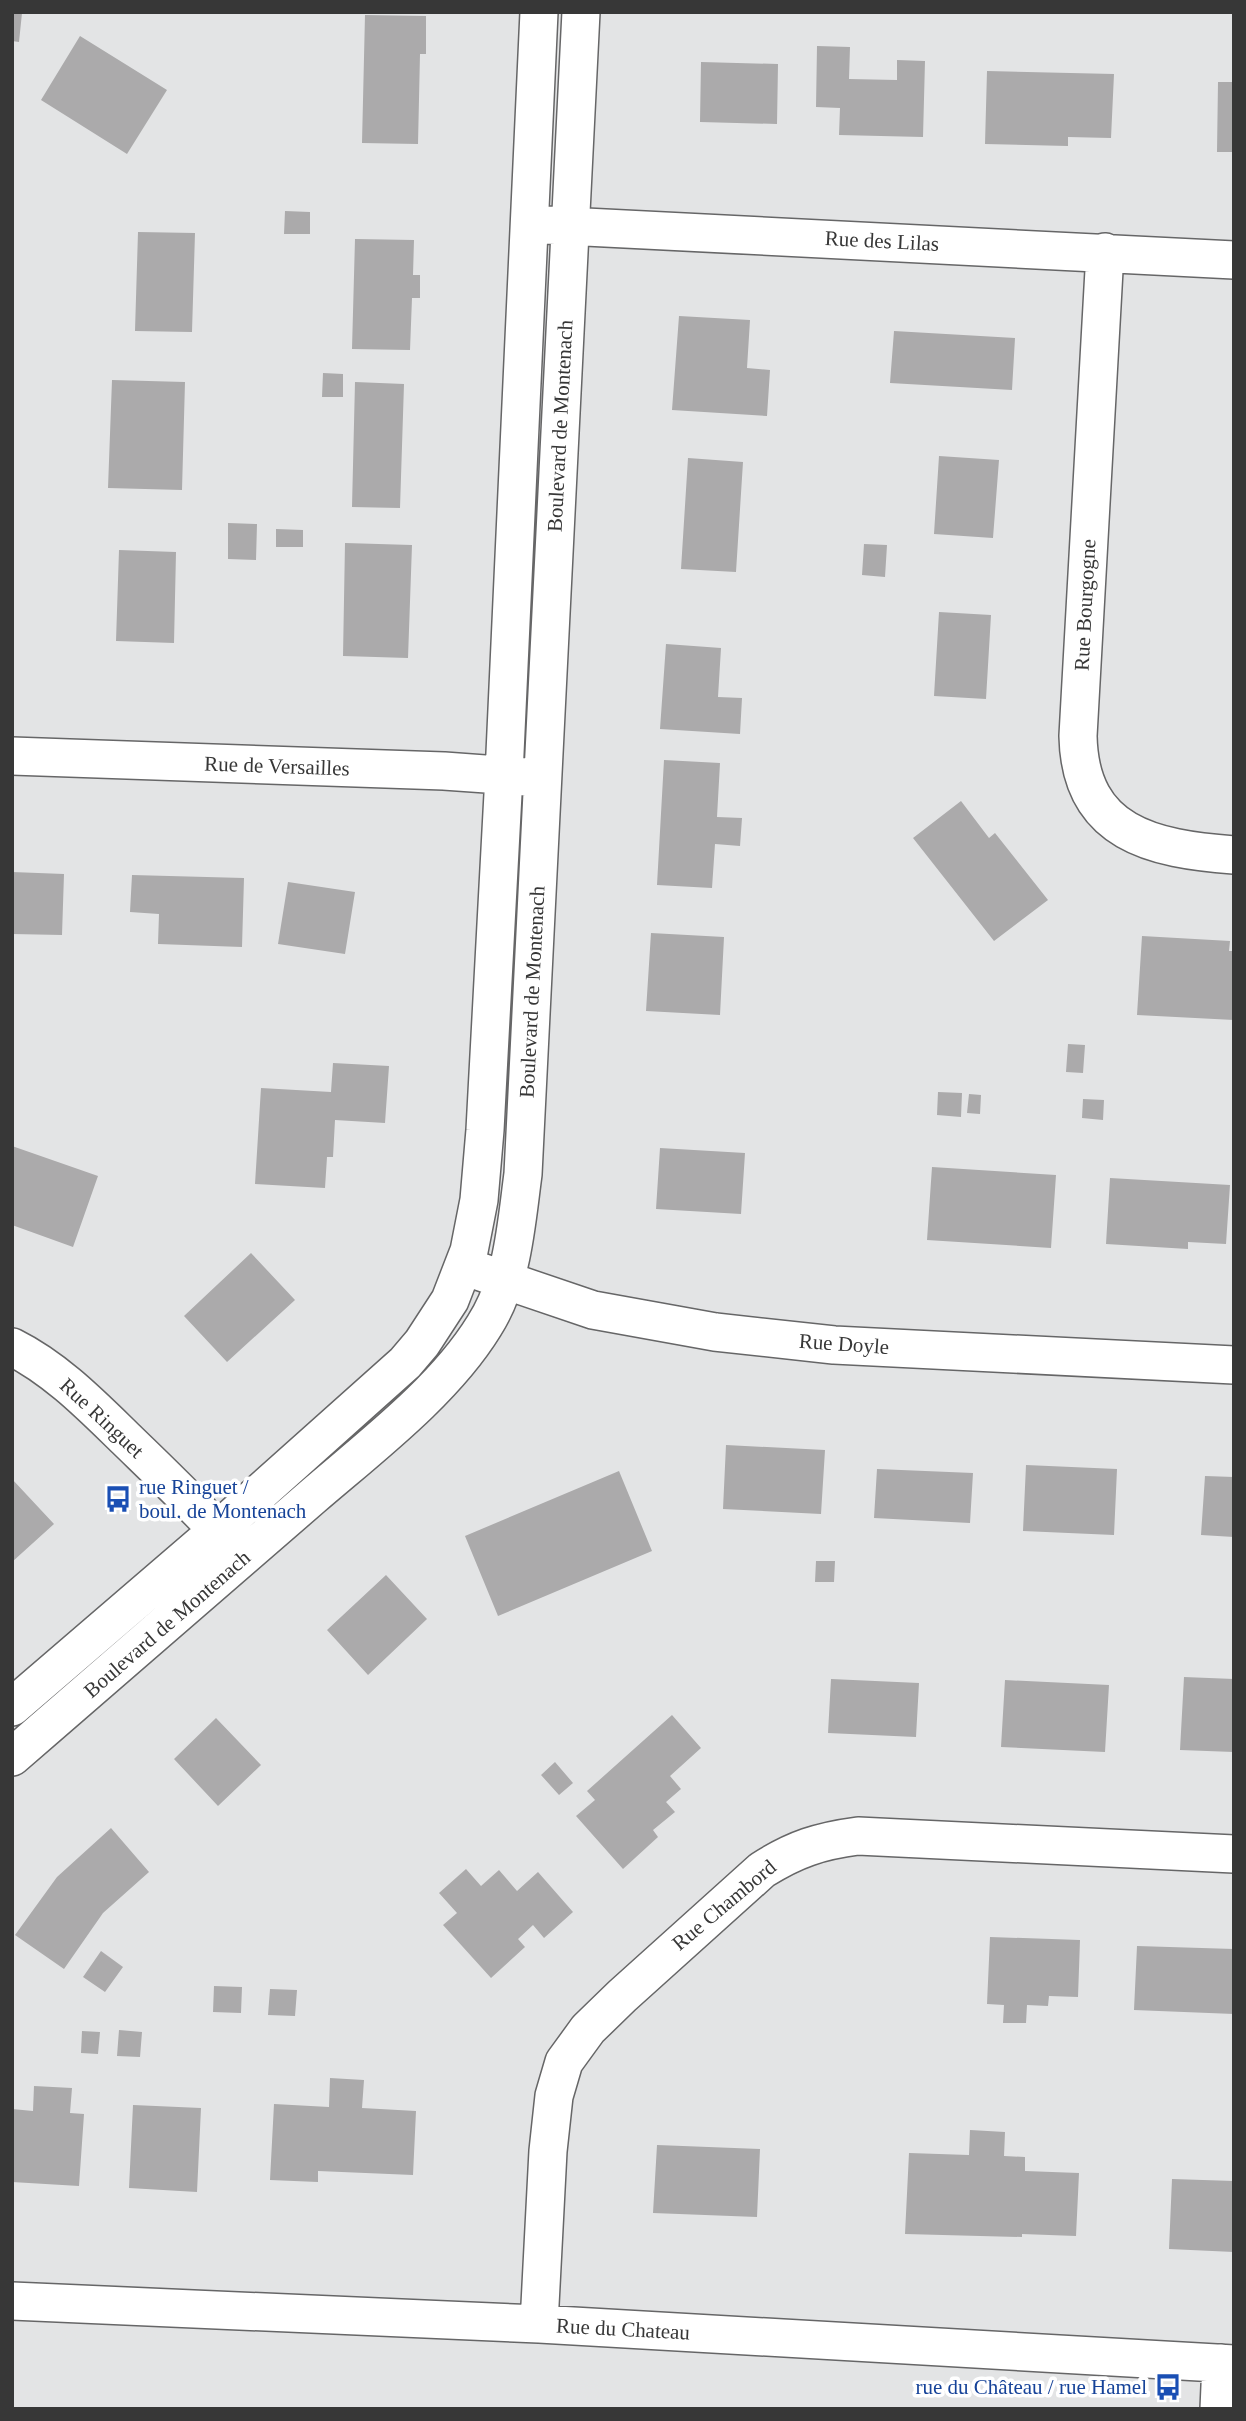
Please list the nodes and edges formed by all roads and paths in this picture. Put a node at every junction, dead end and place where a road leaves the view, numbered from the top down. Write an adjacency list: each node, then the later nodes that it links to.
1 (539, 12): 3 (street, Boulevard de Montenach)
2 (581, 12): 4 (street, Boulevard de Montenach)
3 (530, 224): 4 (street, Rue des Lilas); 8 (street, Boulevard de Montenach)
4 (569, 226): 5 (street, Rue des Lilas); 9 (street, Boulevard de Montenach)
5 (1105, 253): 6 (street, Rue des Lilas); 10 (street, Rue Bourgogne)
6 (1234, 260)
7 (12, 756): 8 (street, Rue de Versailles)
8 (504, 775): 9 (street, Rue de Versailles); 11 (street, Boulevard de Montenach)
9 (542, 778): 12 (street, Boulevard de Montenach)
10 (1234, 855)
11 (464, 1265): 12 (street, Rue Doyle); 15 (street, Boulevard de Montenach)
12 (505, 1280): 14 (street, Rue Doyle); 16 (street, Boulevard de Montenach)
13 (12, 1347): 15 (street, Rue Ringuet)
14 (1234, 1365)
15 (218, 1530): 16 (street, Rue Ringuet); 17 (street, Boulevard de Montenach)
16 (243, 1558): 18 (street, Boulevard de Montenach)
17 (12, 1707)
18 (12, 1757)
19 (1234, 1854): 21 (street, Rue Chambord)
20 (12, 2301): 21 (street, Rue du Chateau)
21 (539, 2324): 22 (street, Rue du Chateau)
22 (1227, 2364): 23 (street)
23 (1219, 2409)

